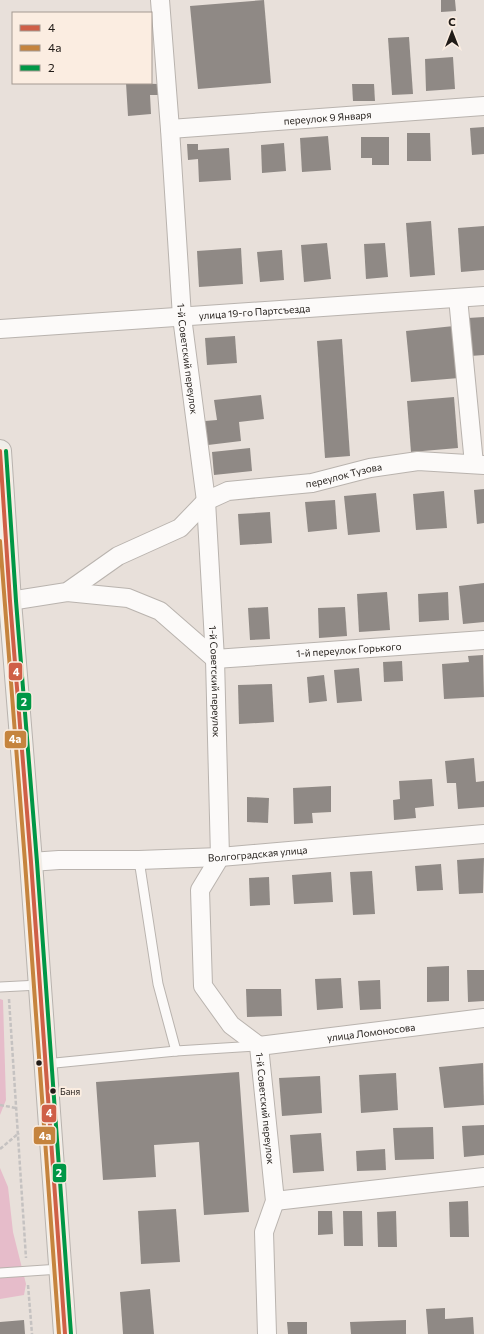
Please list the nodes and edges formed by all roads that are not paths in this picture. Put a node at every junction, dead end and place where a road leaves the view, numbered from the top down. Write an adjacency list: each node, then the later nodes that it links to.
1 (160, 0): 3 (street, 1-й Советский переулок)
2 (484, 106): 3 (street, переулок 9 Января)
3 (170, 129): 6 (street, 1-й Советский переулок)
4 (484, 296): 5 (street, улица 19-го Партсъезда)
5 (458, 298): 6 (street, улица 19-го Партсъезда); 9 (street)
6 (182, 317): 7 (street, улица 19-го Партсъезда); 10 (street, 1-й Советский переулок)
7 (0, 329)
8 (0, 451): 12 (street)
9 (479, 464): 10 (street, переулок Тузова)
10 (206, 501): 11 (street); 14 (street, 1-й Советский переулок)
11 (67, 592): 12 (street); 14 (street)
12 (5, 602): 18 (street)
13 (484, 640): 14 (street, 1-й переулок Горького)
14 (214, 659): 16 (street, 1-й Советский переулок)
15 (484, 834): 16 (street, Волгоградская улица)
16 (220, 857): 17 (street, Волгоградская улица); 22 (street, 1-й Советский переулок)
17 (139, 860): 18 (street, Волгоградская улица); 23 (lane)
18 (32, 862): 19 (street)
19 (39, 985): 20 (lane); 24 (street)
20 (4, 987)
21 (484, 1018): 22 (street, улица Ломоносова)
22 (259, 1046): 23 (lane); 26 (street, 1-й Советский переулок)
23 (176, 1051): 24 (lane)
24 (45, 1064): 27 (street)
25 (484, 1177): 26 (street)
26 (275, 1201): 30 (street, 1-й Советский переулок)
27 (60, 1269): 28 (lane); 29 (street)
28 (0, 1273)
29 (65, 1334)
30 (267, 1334)

